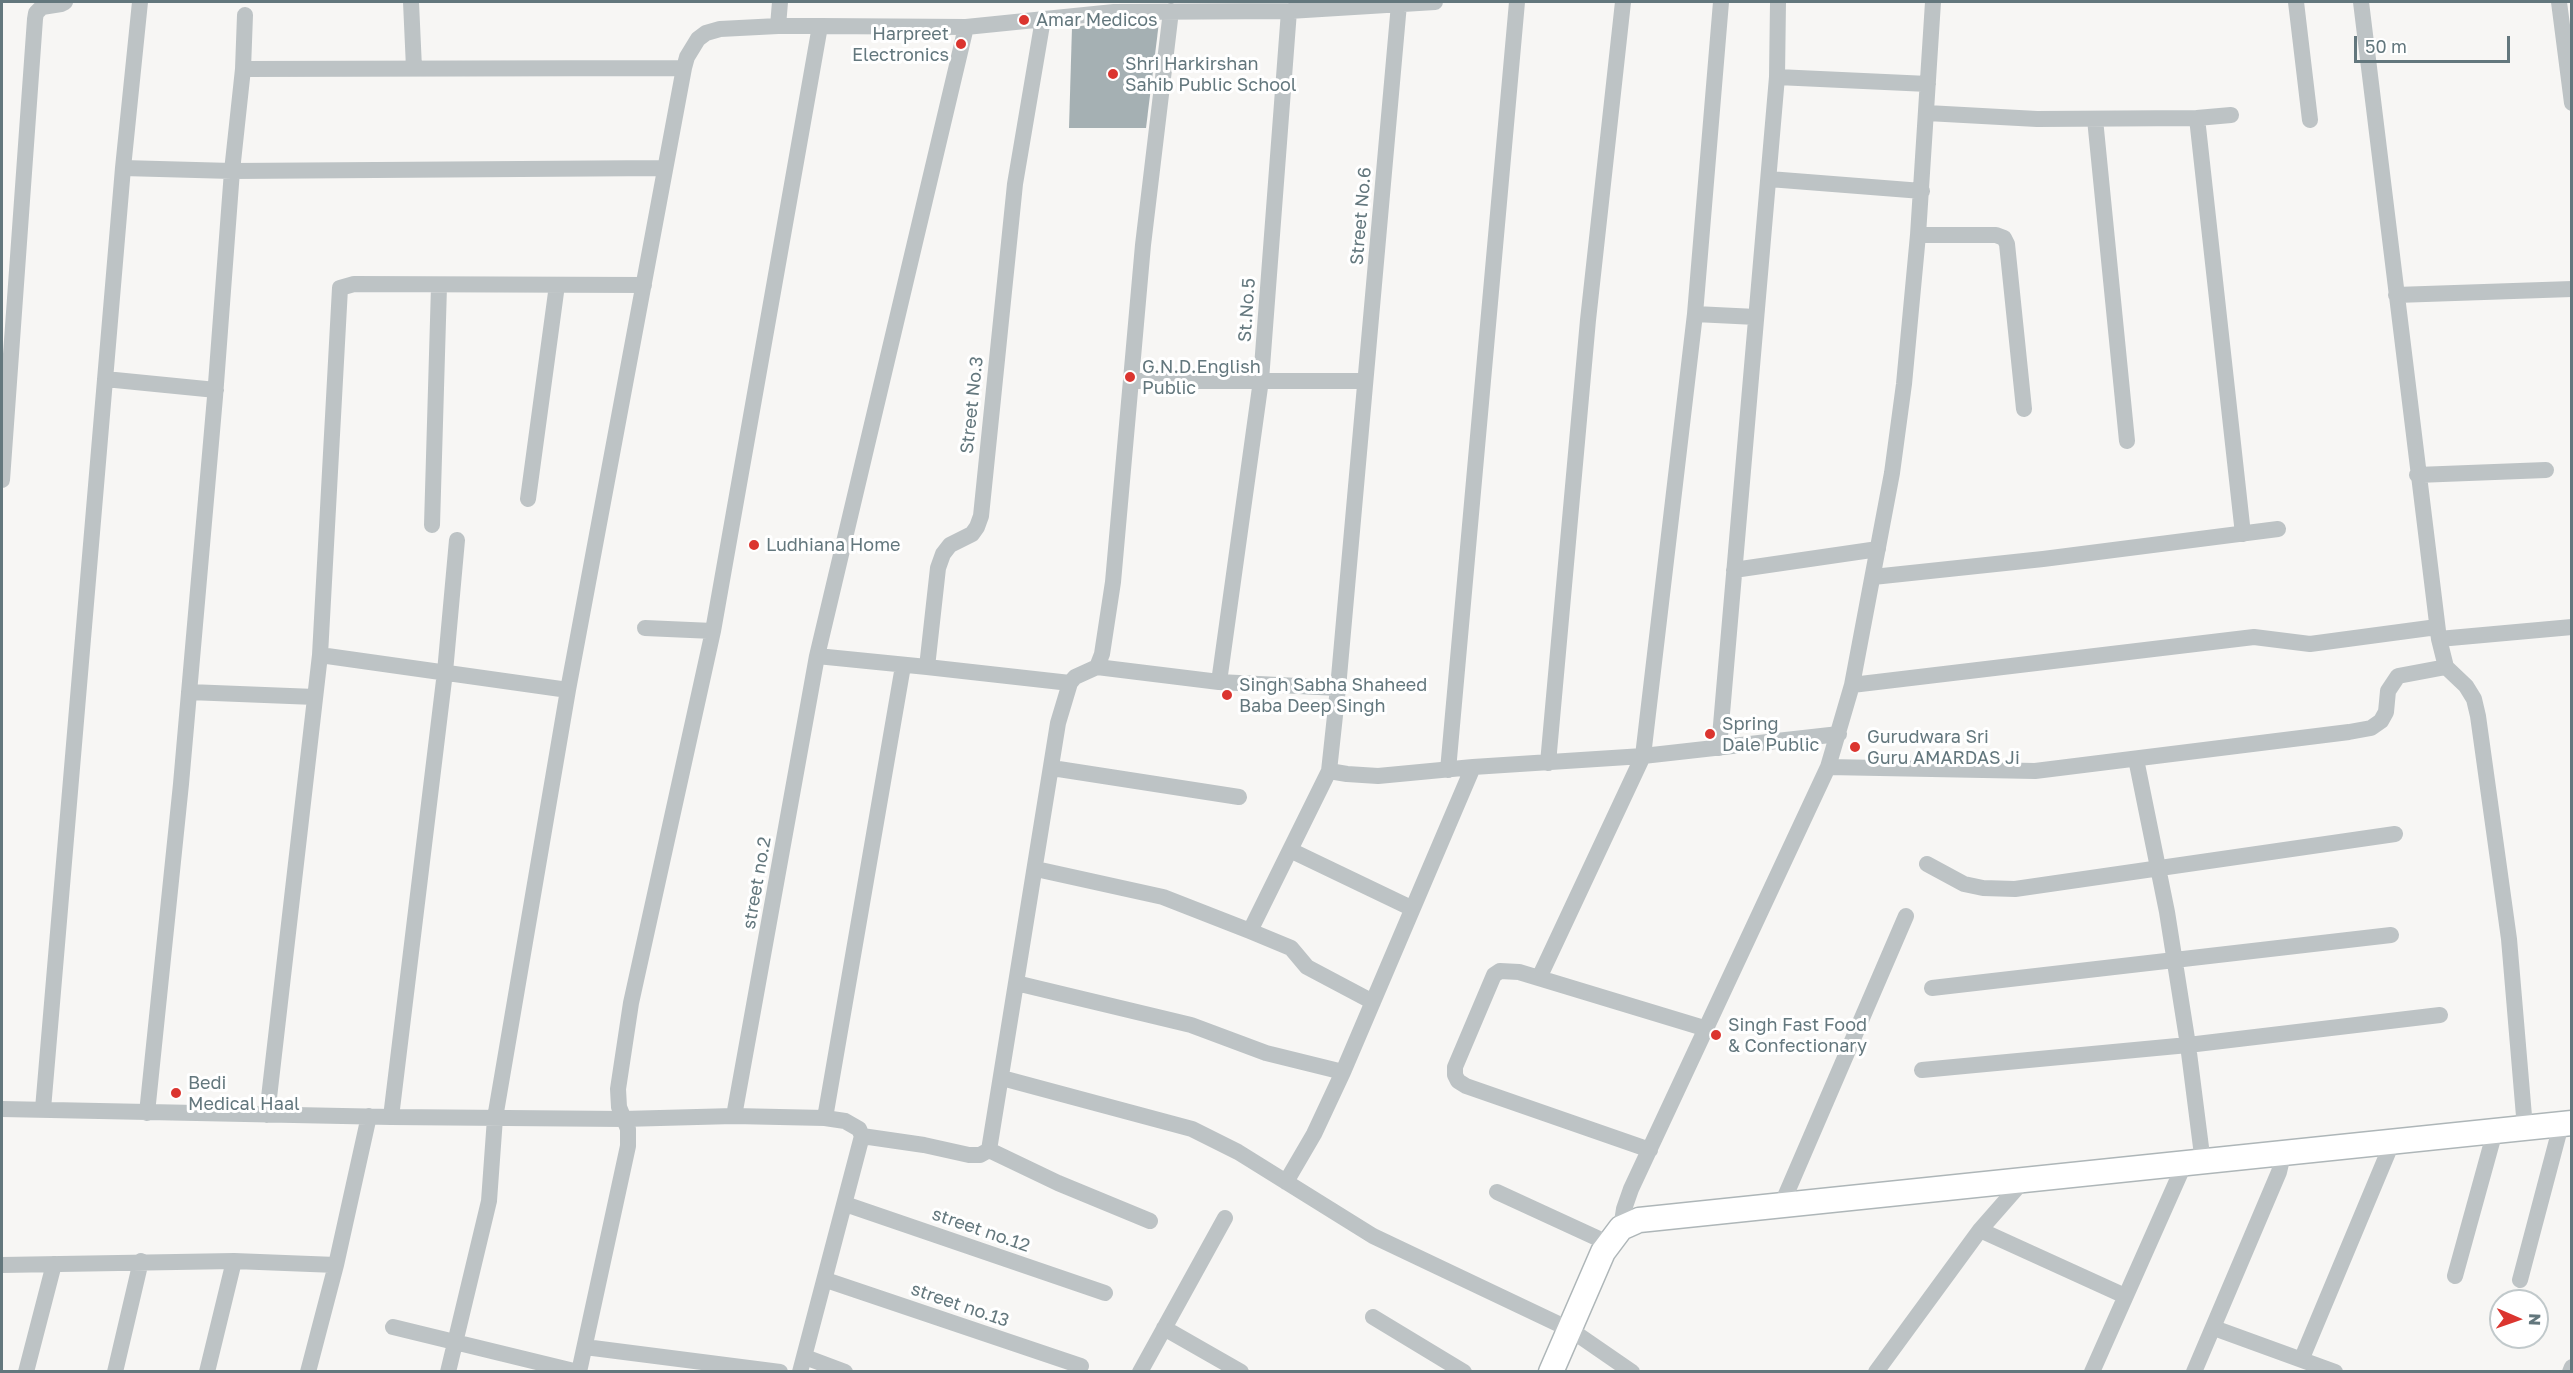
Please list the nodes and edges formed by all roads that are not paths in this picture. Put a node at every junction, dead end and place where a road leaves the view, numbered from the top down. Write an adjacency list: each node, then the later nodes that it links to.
1 (65, 2): 56 (street)
2 (140, 2): 34 (street)
3 (411, 2): 23 (street)
4 (780, 2): 20 (street)
5 (1435, 2): 14 (street)
6 (1517, 2): 91 (street)
7 (1623, 2): 87 (street)
8 (1721, 2): 45 (street)
9 (1778, 2): 26 (street)
10 (1933, 2): 27 (street)
11 (2296, 2): 33 (street)
12 (2361, 2): 44 (street)
13 (2559, 2): 28 (street)
14 (1399, 4): 17 (street); 50 (street, Street No.6)
15 (1115, 7): 16 (street); 19 (street)
16 (1171, 11): 17 (street); 49 (street)
17 (1289, 11): 48 (street, St.No.5)
18 (245, 15): 25 (street)
19 (1043, 19): 22 (street); 72 (street, Street No.3)
20 (778, 26): 21 (street); 24 (street)
21 (820, 26): 22 (street); 67 (street)
22 (966, 27): 70 (street, street no.2)
23 (414, 68): 24 (street); 25 (street)
24 (684, 68): 35 (street)
25 (243, 69): 36 (street)
26 (1777, 77): 27 (street); 37 (street)
27 (1928, 84): 29 (street)
28 (2571, 104)
29 (1927, 113): 32 (street); 38 (street)
30 (2232, 115): 31 (street)
31 (2197, 118): 32 (street); 60 (street)
32 (2095, 119): 53 (street)
33 (2310, 120)
34 (123, 168): 36 (street); 47 (street)
35 (664, 168): 36 (street); 41 (street)
36 (232, 171): 51 (street)
37 (1768, 179): 38 (street); 46 (street)
38 (1922, 191): 39 (street)
39 (1918, 234): 52 (street); 62 (street)
40 (557, 285): 41 (street); 42 (street); 57 (street)
41 (644, 285): 80 (street)
42 (439, 286): 58 (street); 69 (street)
43 (2571, 289): 44 (street)
44 (2396, 295): 55 (street)
45 (1695, 314): 46 (street); 85 (street)
46 (1756, 317): 63 (street)
47 (105, 379): 51 (street); 115 (street)
48 (1261, 380): 49 (street); 50 (street); 76 (street, St.No.5)
49 (1131, 381): 73 (street)
50 (1365, 381): 79 (street, Street No.6)
51 (216, 390): 81 (street)
52 (2024, 410)
53 (2127, 441)
54 (2546, 470): 55 (street)
55 (2417, 475): 68 (street)
56 (2, 480)
57 (528, 499)
58 (432, 525)
59 (2278, 529): 60 (street)
60 (2244, 534): 64 (street)
61 (457, 540): 75 (street)
62 (1878, 549): 63 (street); 64 (street)
63 (1734, 570): 84 (street)
64 (1873, 577): 78 (street)
65 (2571, 627): 68 (street)
66 (645, 628): 67 (street)
67 (713, 631): 123 (street)
68 (2438, 633): 74 (street); 78 (street)
69 (320, 655): 75 (street); 82 (street)
70 (817, 656): 71 (street); 119 (street, street no.2)
71 (903, 666): 72 (street); 122 (street)
72 (927, 667): 77 (street)
73 (1097, 667): 76 (street); 77 (street)
74 (2446, 667): 86 (street); 125 (street)
75 (445, 672): 80 (street); 120 (street)
76 (1219, 681): 79 (street)
77 (1070, 683): 90 (street)
78 (1852, 685): 83 (street)
79 (1338, 688): 92 (street, Street No.6)
80 (568, 690): 121 (street)
81 (189, 692): 82 (street); 116 (street)
82 (315, 697): 117 (street)
83 (1839, 734): 84 (street); 89 (street)
84 (1719, 748): 85 (street)
85 (1643, 756): 87 (street); 104 (street)
86 (2136, 759): 89 (street); 98 (street)
87 (1548, 763): 88 (street)
88 (1473, 767): 91 (street); 99 (street)
89 (1828, 767): 109 (street)
90 (1052, 768): 93 (street); 97 (street)
91 (1448, 770): 92 (street)
92 (1329, 771): 95 (street)
93 (1239, 797)
94 (2395, 834): 98 (street)
95 (1290, 850): 99 (street); 101 (street)
96 (1927, 864): 98 (street)
97 (1036, 869): 101 (street); 105 (street)
98 (2157, 869): 103 (street)
99 (1411, 908): 107 (street)
100 (1906, 916): 137 (street)
101 (1250, 931): 107 (street)
102 (2391, 935): 103 (street)
103 (2174, 960): 106 (street); 110 (street)
104 (1539, 978): 109 (street); 130 (street)
105 (1016, 983): 112 (street); 113 (street)
106 (1932, 988)
107 (1373, 1002): 112 (street)
108 (2440, 1015): 110 (street)
109 (1707, 1029): 130 (street)
110 (2188, 1045): 111 (street); 132 (street)
111 (1922, 1070)
112 (1343, 1072): 134 (street)
113 (1002, 1078): 129 (street); 134 (street)
114 (2, 1109): 115 (street)
115 (43, 1110): 116 (street)
116 (147, 1113): 117 (street)
117 (267, 1115): 118 (street)
118 (369, 1116): 120 (street); 146 (street)
119 (734, 1116): 122 (street); 123 (street)
120 (391, 1117): 121 (street)
121 (495, 1118): 123 (street); 157 (street)
122 (825, 1118): 127 (street)
123 (623, 1119): 158 (street)
124 (2566, 1124): 125 (street); 149 (street)
125 (2525, 1128): 126 (street)
126 (2494, 1131): 128 (street); 147 (street)
127 (862, 1136): 129 (street); 136 (street)
128 (2392, 1143): 131 (street); 159 (street)
129 (989, 1150): 139 (street)
130 (1650, 1150): 141 (street)
131 (2283, 1155): 132 (street); 155 (street)
132 (2193, 1164): 133 (street); 151 (street)
133 (2023, 1181): 137 (street); 140 (street)
134 (1286, 1182): 156 (street)
135 (1497, 1192): 141 (street)
136 (845, 1204): 148 (street); 150 (street, street no.12)
137 (1781, 1206): 141 (street)
138 (1225, 1218): 154 (street)
139 (1150, 1221)
140 (1980, 1230): 151 (street); 176 (street)
141 (1615, 1236): 156 (street)
142 (141, 1261): 143 (street); 144 (street); 164 (street)
143 (234, 1261): 146 (street); 165 (street)
144 (54, 1264): 145 (street); 163 (street)
145 (2, 1265)
146 (336, 1265): 166 (street)
147 (2455, 1276)
148 (826, 1280): 160 (street); 161 (street, street no.13)
149 (2520, 1280)
150 (1105, 1293)
151 (2125, 1296): 177 (street)
152 (1373, 1317): 173 (street)
153 (393, 1327): 157 (street)
154 (1164, 1328): 171 (street); 172 (street)
155 (2214, 1328): 159 (street); 178 (street)
156 (1571, 1330): 174 (street); 175 (street)
157 (455, 1343): 167 (street); 168 (street)
158 (585, 1347): 168 (street); 169 (street)
159 (2302, 1358): 179 (street)
160 (802, 1364): 170 (street)
161 (1081, 1366)
162 (2571, 1367): 180 (street)
163 (26, 1371)
164 (115, 1371)
165 (207, 1371)
166 (308, 1371)
167 (448, 1371)
168 (579, 1371)
169 (780, 1371)
170 (845, 1371)
171 (1140, 1371)
172 (1241, 1371)
173 (1464, 1371)
174 (1551, 1371)
175 (1632, 1371)
176 (1876, 1371)
177 (2092, 1371)
178 (2194, 1371)
179 (2335, 1371)
180 (2570, 1371)

